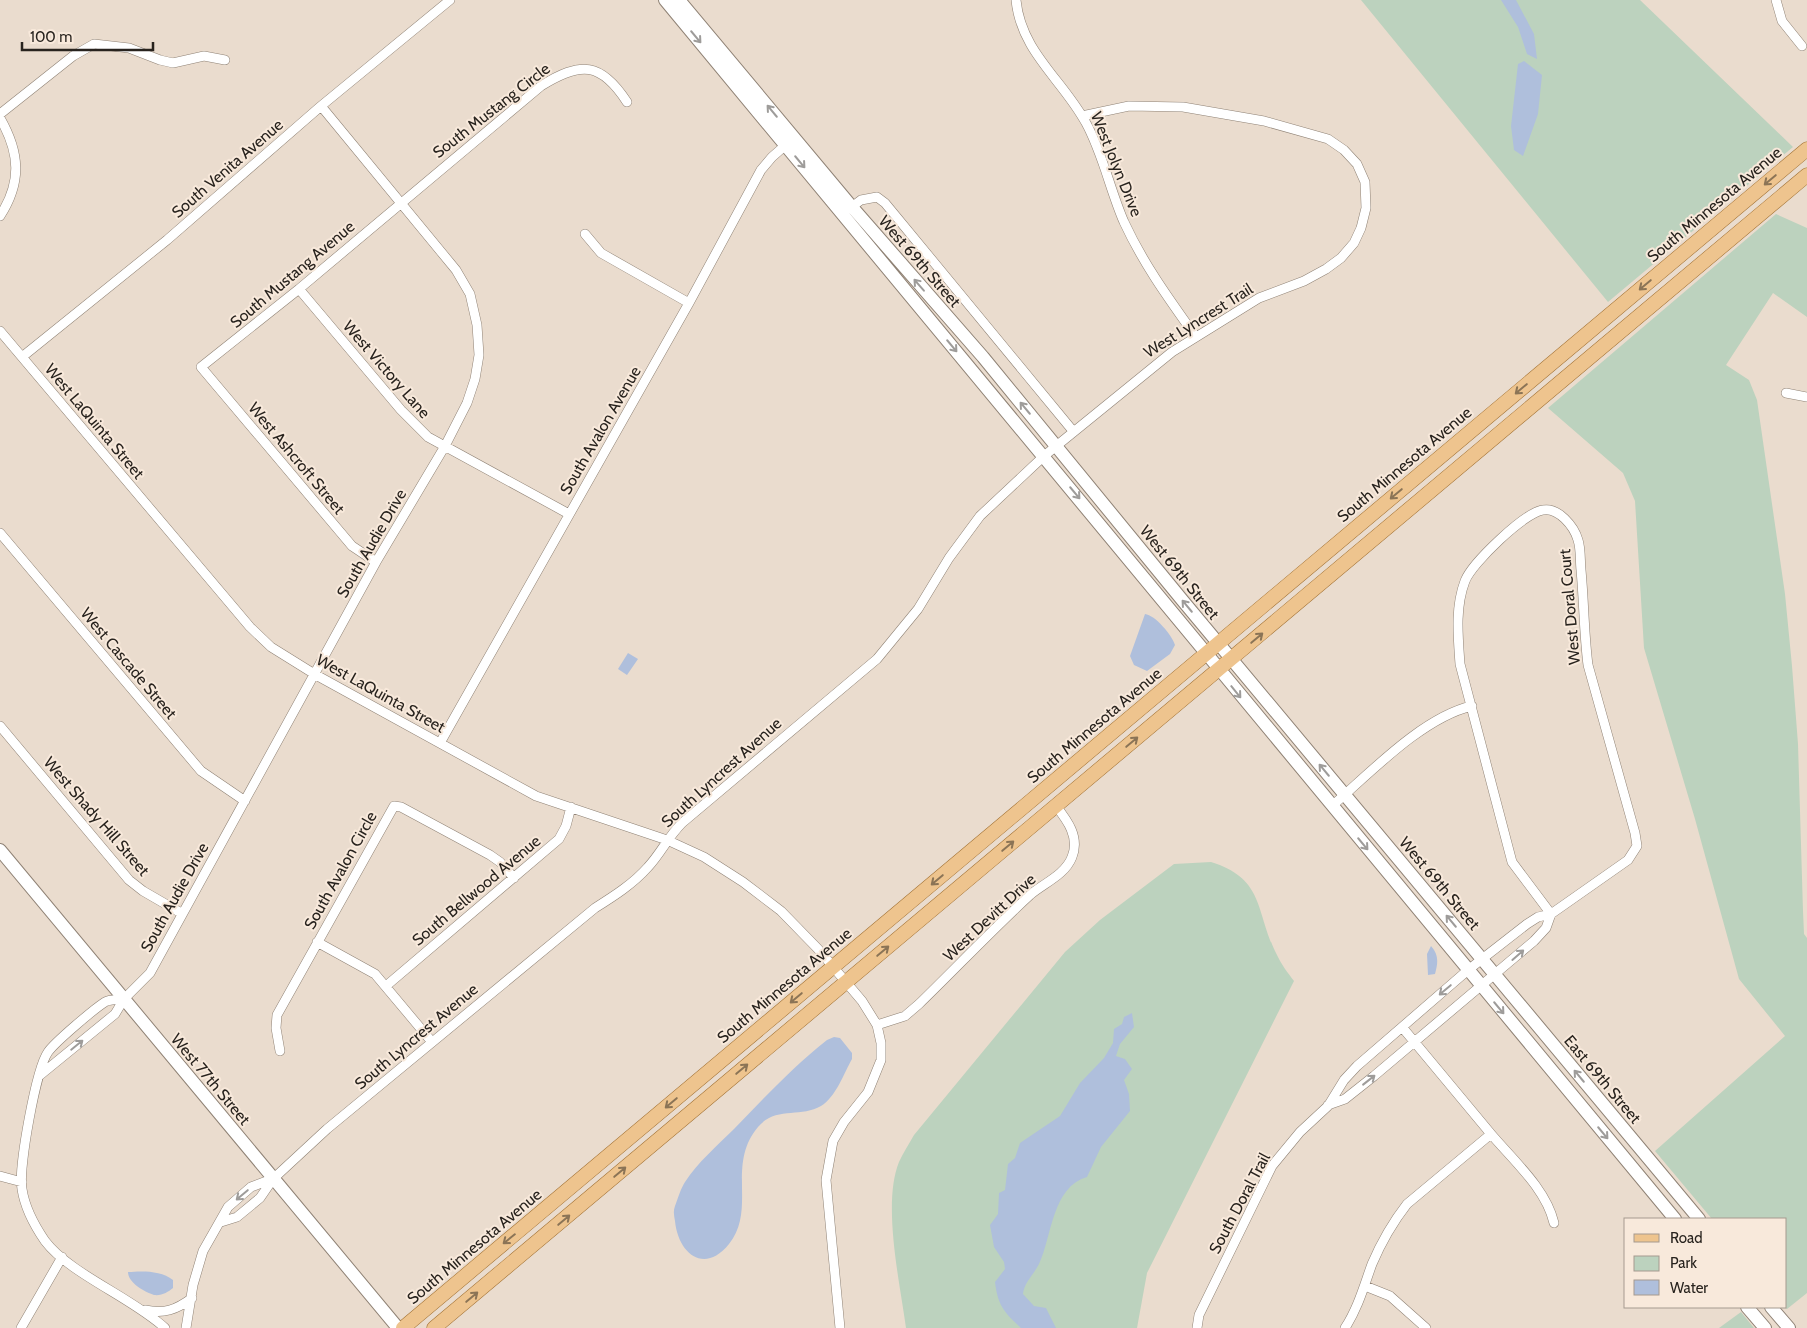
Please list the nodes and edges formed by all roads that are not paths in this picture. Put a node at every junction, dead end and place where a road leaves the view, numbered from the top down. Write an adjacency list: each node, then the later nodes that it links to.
1 (450, 0): 9 (street, South Venita Avenue)
2 (665, 0): 13 (main road, West 69th Street, one-way to 13)
3 (679, 0): 13 (main road, West 69th Street, one-way to 3)
4 (1016, 0): 11 (street, West Jolyn Drive)
5 (1776, 0): 6 (street)
6 (1802, 46)
7 (225, 60): 10 (street)
8 (627, 102): 16 (street, South Mustang Circle)
9 (321, 106): 16 (street, South Audie Drive); 24 (street, South Venita Avenue)
10 (0, 114)
11 (1082, 116): 23 (street, West Jolyn Drive); 23 (street, West Lyncrest Trail)
12 (0, 118): 18 (street)
13 (790, 142): 17 (main road, West 69th Street); 21 (street, South Avalon Avenue)
14 (1807, 149): 35 (main road, South Minnesota Avenue, one-way to 35)
15 (1807, 174): 37 (main road, one-way to 15)
16 (400, 202): 20 (street, South Mustang Avenue); 30 (street, South Audie Drive)
17 (847, 210): 28 (street, West 69th Street); 29 (main road, West 69th Street, one-way to 17); 31 (main road, West 69th Street, one-way to 31)
18 (0, 216)
19 (585, 234): 21 (street)
20 (299, 289): 25 (street, South Mustang Avenue); 30 (street, West Victory Lane)
21 (689, 303): 32 (street, South Avalon Avenue)
22 (0, 331): 24 (street, West LaQuinta Street)
23 (1196, 337): 28 (street, West Lyncrest Trail)
24 (22, 357): 39 (street, West LaQuinta Street)
25 (201, 367): 34 (street, West Ashcroft Street)
26 (1786, 393): 27 (street)
27 (1807, 397)
28 (1073, 431): 29 (street, West Lyncrest Trail)
29 (1056, 445): 31 (street, South Lyncrest Avenue); 35 (main road, West 69th Street, one-way to 29)
30 (445, 446): 32 (street, West Victory Lane); 34 (street, South Audie Drive)
31 (1044, 456): 36 (main road, West 69th Street, one-way to 36); 48 (street, South Lyncrest Avenue)
32 (569, 514): 42 (street, South Avalon Avenue)
33 (0, 533): 44 (street, West Cascade Street)
34 (376, 562): 39 (street, South Audie Drive)
35 (1218, 644): 36 (main road, South Minnesota Avenue); 37 (main road, West 69th Street)
36 (1206, 654): 38 (main road, West 69th Street); 55 (main road, South Minnesota Avenue, one-way to 55)
37 (1232, 659): 38 (main road); 43 (main road, West 69th Street, one-way to 37)
38 (1219, 670): 45 (main road, one-way to 38); 46 (main road, West 69th Street, one-way to 46)
39 (316, 675): 42 (street, West LaQuinta Street); 44 (street, South Audie Drive)
40 (1472, 706): 43 (street); 52 (street, West Doral Court); 52 (street, West Doral Court)
41 (0, 726): 51 (street, West Shady Hill Street)
42 (440, 743): 47 (street, West LaQuinta Street)
43 (1345, 795): 46 (street); 54 (main road, West 69th Street, one-way to 43)
44 (245, 801): 51 (street, South Audie Drive)
45 (1056, 806): 58 (main road, one-way to 45); 62 (street, West Devitt Drive)
46 (1332, 806): 56 (main road, West 69th Street, one-way to 56)
47 (571, 807): 48 (street, West LaQuinta Street); 50 (street, South Bellwood Avenue)
48 (667, 840): 55 (street, West LaQuinta Street); 64 (street, South Lyncrest Avenue)
49 (0, 850): 61 (main road, West 77th Street)
50 (514, 878): 53 (street, South Avalon Circle); 59 (street, South Bellwood Avenue)
51 (181, 913): 61 (street, South Audie Drive)
52 (1550, 914): 54 (street, South Doral Trail); 57 (street, South Doral Trail, one-way to 52)
53 (317, 942): 59 (street); 66 (street, South Avalon Circle)
54 (1482, 959): 56 (street, South Doral Trail); 57 (main road, East 69th Street)
55 (833, 967): 58 (street, West LaQuinta Street); 87 (main road, South Minnesota Avenue, one-way to 87)
56 (1468, 970): 60 (main road); 63 (street, South Doral Trail, one-way to 63)
57 (1495, 974): 60 (street, South Doral Trail); 74 (main road, East 69th Street, one-way to 57)
58 (846, 982): 62 (street, West LaQuinta Street); 88 (main road, one-way to 58)
59 (386, 986): 64 (street)
60 (1481, 986): 65 (street, South Doral Trail); 73 (main road, one-way to 73)
61 (124, 999): 67 (street, South Audie Drive, one-way to 61); 67 (street); 71 (main road, West 77th Street)
62 (877, 1026): 89 (street)
63 (1402, 1027): 65 (street); 68 (street, South Doral Trail)
64 (432, 1042): 71 (street, South Lyncrest Avenue)
65 (1415, 1043): 68 (street, South Doral Trail, one-way to 65); 69 (street)
66 (280, 1052)
67 (39, 1076): 72 (street)
68 (1328, 1106): 90 (street, South Doral Trail)
69 (1491, 1134): 76 (street); 78 (street)
70 (0, 1176): 72 (street)
71 (272, 1179): 75 (street); 75 (street, one-way to 75); 86 (main road, West 77th Street)
72 (22, 1182): 77 (street)
73 (1674, 1218)
74 (1698, 1218)
75 (221, 1222): 79 (street)
76 (1554, 1223)
77 (62, 1257): 82 (street); 83 (street)
78 (1365, 1286): 91 (street); 92 (street)
79 (192, 1298): 82 (street); 85 (street)
80 (1748, 1308): 93 (main road)
81 (1773, 1308): 94 (main road)
82 (142, 1309): 84 (street)
83 (21, 1328)
84 (165, 1328)
85 (186, 1328)
86 (398, 1328)
87 (403, 1328)
88 (434, 1328)
89 (840, 1328)
90 (1198, 1328)
91 (1345, 1328)
92 (1426, 1328)
93 (1765, 1328)
94 (1789, 1328)

